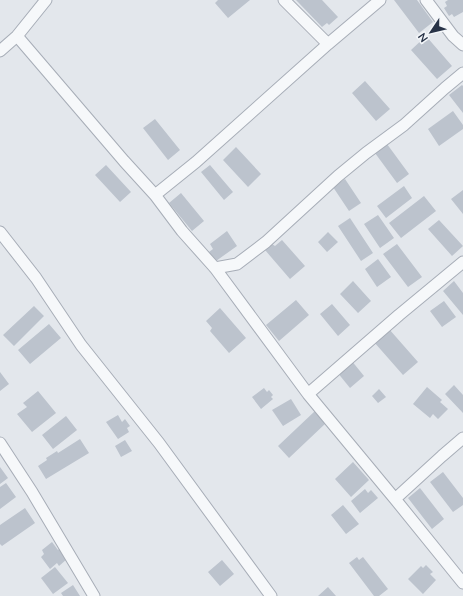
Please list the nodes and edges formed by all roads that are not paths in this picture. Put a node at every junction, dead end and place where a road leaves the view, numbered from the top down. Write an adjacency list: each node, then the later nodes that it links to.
1 (46, 0): 5 (street)
2 (284, 0): 6 (street)
3 (380, 0): 6 (street)
4 (426, 0): 7 (street)
5 (17, 36): 8 (street); 10 (street)
6 (328, 44): 10 (street)
7 (463, 45)
8 (0, 51)
9 (463, 73): 13 (street)
10 (155, 195): 13 (street)
11 (0, 232): 20 (street)
12 (463, 262): 14 (street)
13 (215, 268): 14 (street)
14 (308, 394): 17 (street)
15 (463, 438): 17 (street)
16 (0, 443): 19 (street)
17 (395, 499): 18 (street)
18 (463, 584)
19 (94, 596)
20 (271, 596)

